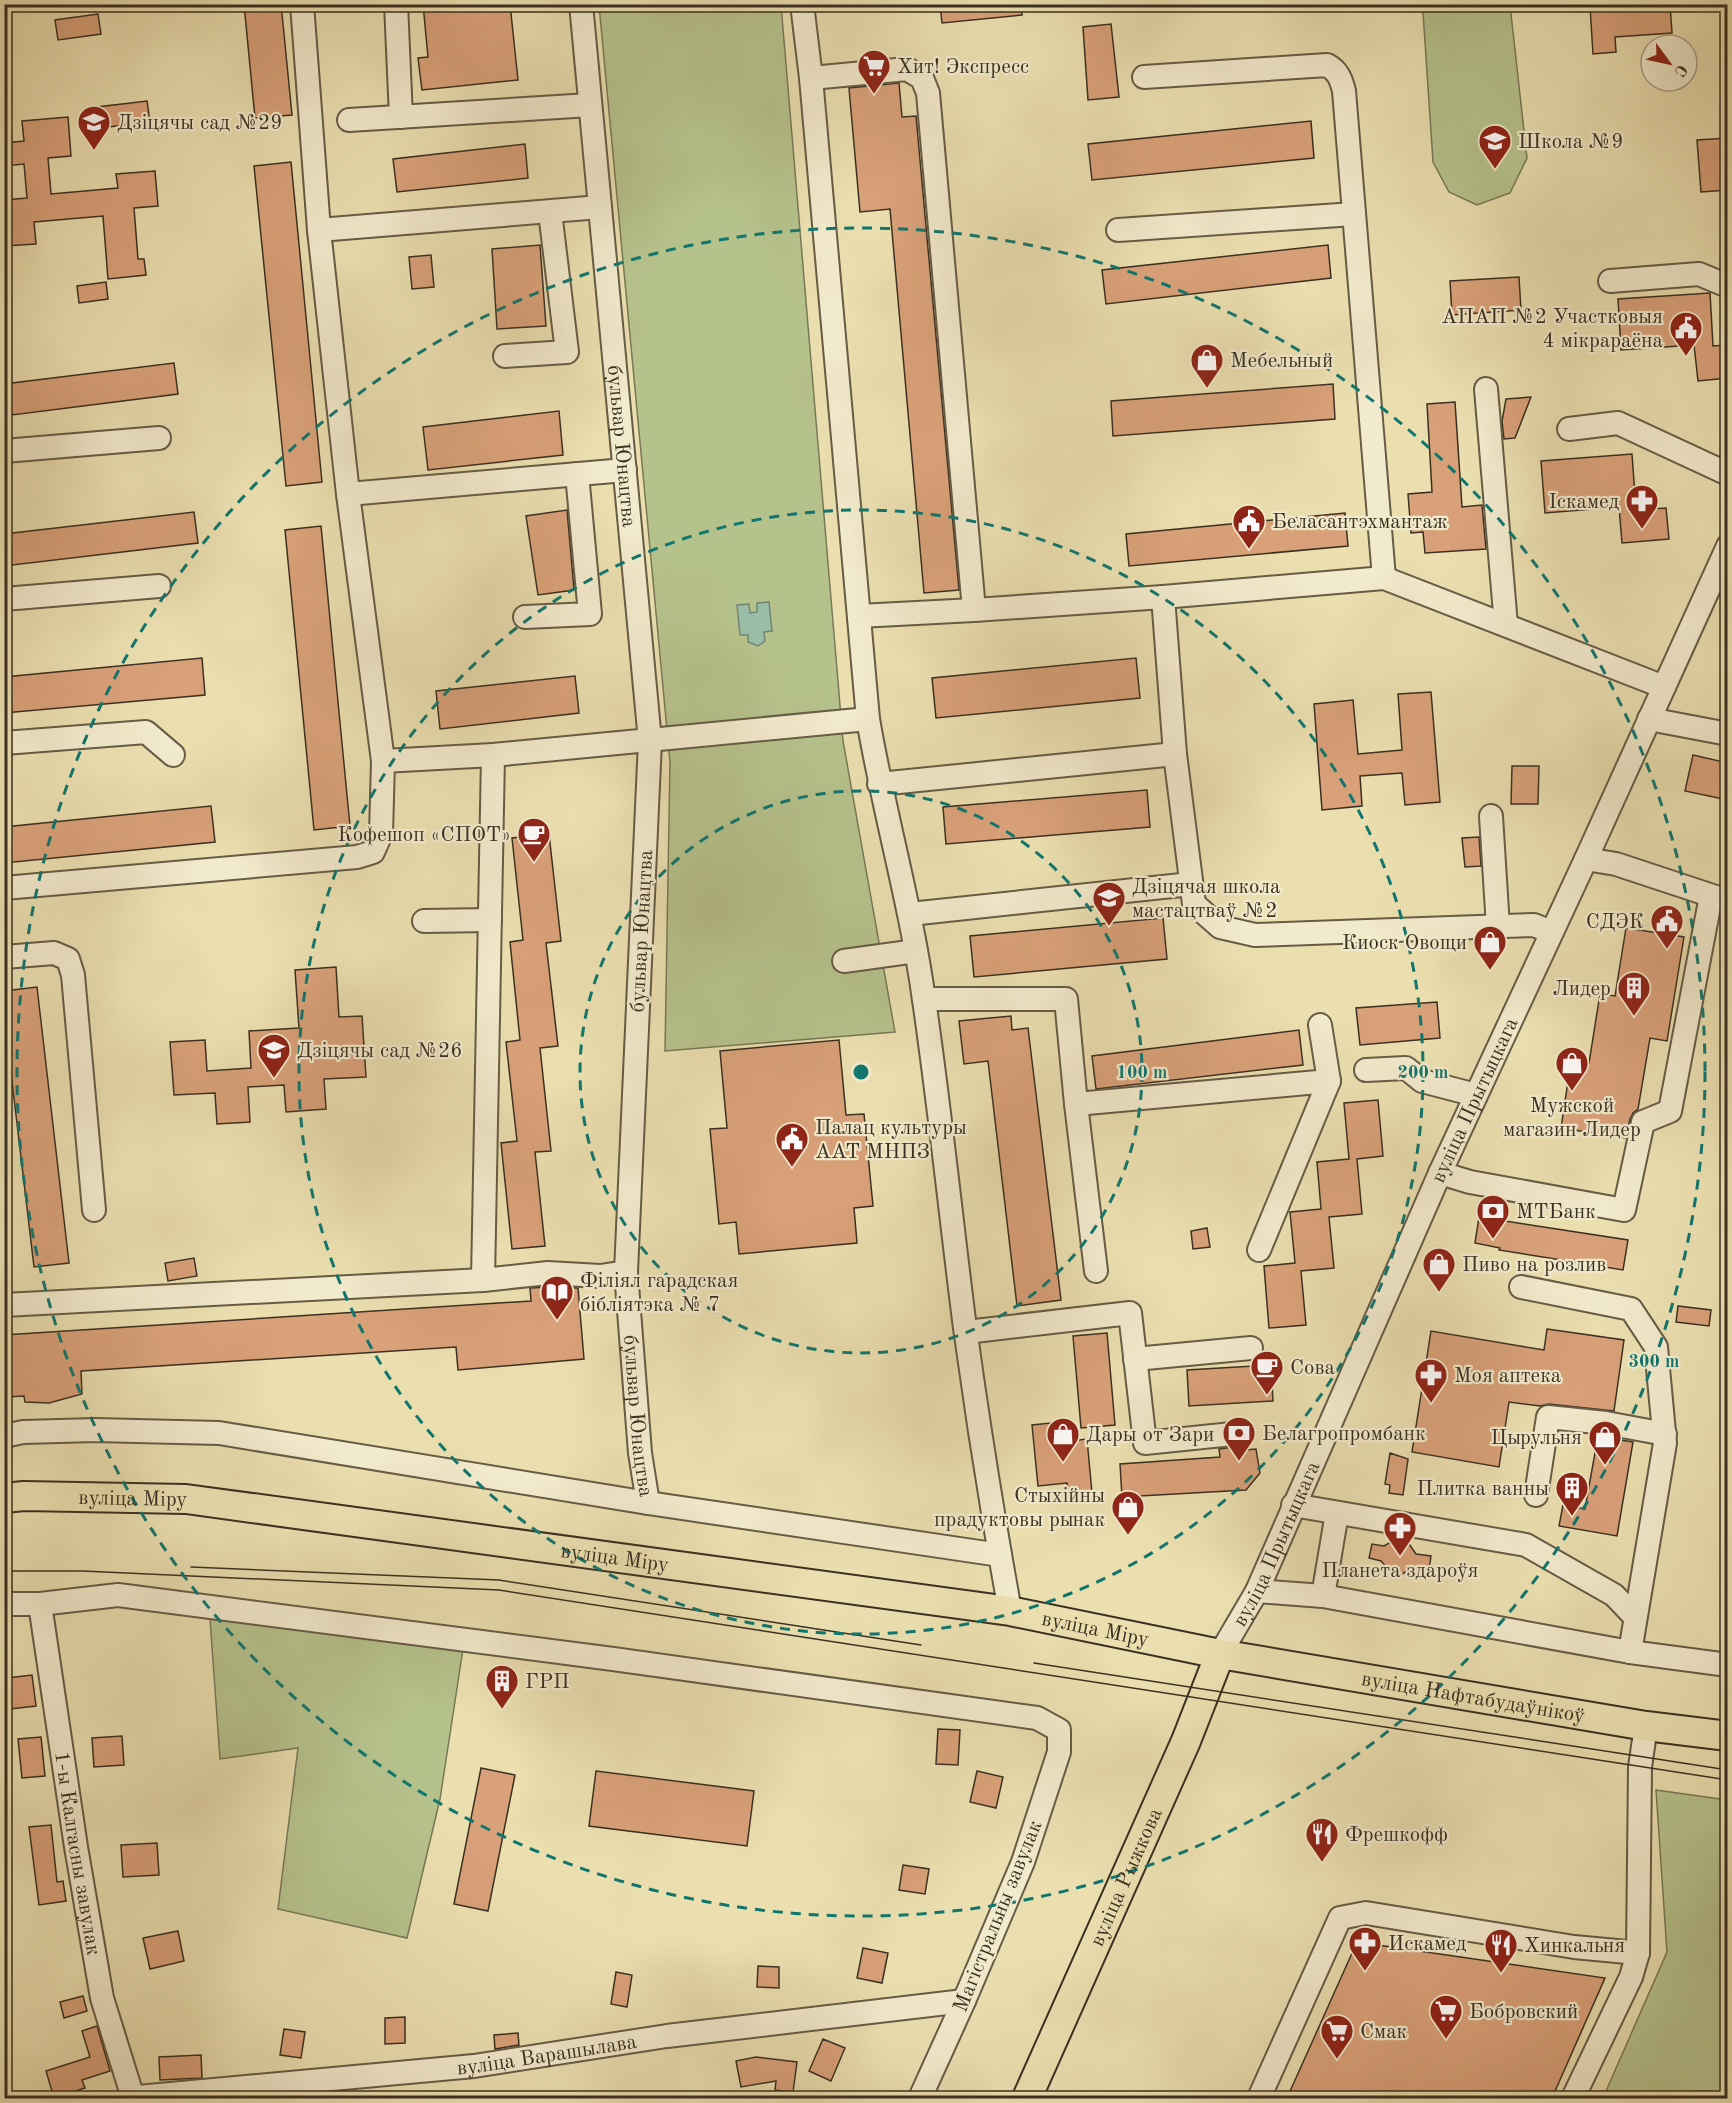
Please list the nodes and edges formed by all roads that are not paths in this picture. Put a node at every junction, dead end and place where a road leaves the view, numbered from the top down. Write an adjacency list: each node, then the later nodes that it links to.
1 (302, 4): 13 (street)
2 (396, 4): 8 (street)
3 (581, 4): 7 (street, бульвар Юнацтва)
4 (802, 4): 6 (street)
5 (1144, 77): 12 (street)
6 (811, 78): 31 (street); 33 (street)
7 (590, 105): 8 (street); 10 (street, бульвар Юнацтва)
8 (401, 117): 9 (street)
9 (349, 120)
10 (600, 207): 11 (street); 22 (street, бульвар Юнацтва)
11 (550, 212): 13 (street); 17 (street)
12 (1354, 214): 14 (street); 27 (street)
13 (319, 230): 25 (street)
14 (1118, 230)
15 (1610, 281): 16 (street)
16 (1728, 285)
17 (505, 356)
18 (1486, 389): 34 (street)
19 (1569, 429): 24 (street)
20 (159, 438): 21 (street)
21 (4, 451)
22 (625, 470): 23 (street); 39 (street, бульвар Юнацтва)
23 (577, 474): 25 (street); 32 (street)
24 (1728, 474)
25 (348, 494): 44 (street)
26 (1728, 546): 35 (street, вуліца Прытыцкага)
27 (1384, 578): 29 (street); 34 (street)
28 (159, 586): 30 (street)
29 (1163, 597): 31 (street); 41 (street)
30 (4, 599)
31 (974, 610): 33 (street)
32 (525, 616)
33 (859, 616): 36 (street)
34 (1506, 625): 35 (street)
35 (1664, 687): 37 (street, вуліца Прытыцкага)
36 (868, 719): 39 (street); 45 (street)
37 (1649, 719): 38 (street); 47 (street, вуліца Прытыцкага)
38 (1728, 734)
39 (650, 741): 43 (street); 69 (street, бульвар Юнацтва)
40 (4, 743): 42 (street)
41 (1175, 754): 45 (street); 48 (street)
42 (173, 755)
43 (493, 755): 44 (street); 52 (street)
44 (383, 761): 49 (street)
45 (879, 784): 51 (street)
46 (1491, 816): 54 (street)
47 (1586, 859): 50 (street); 55 (street, вуліца Прытыцкага)
48 (1191, 884): 51 (street); 54 (street)
49 (4, 888)
50 (1719, 899): 65 (street)
51 (910, 914): 56 (street)
52 (490, 920): 53 (street); 70 (street)
53 (424, 921)
54 (1498, 927): 55 (street)
55 (1551, 932): 63 (street, вуліца Прытыцкага)
56 (916, 951): 58 (street); 59 (street)
57 (4, 957): 66 (street)
58 (844, 961)
59 (924, 999): 64 (street); 73 (street)
60 (1320, 1025): 62 (street)
61 (1366, 1070): 63 (street)
62 (1329, 1080): 64 (street); 67 (street)
63 (1476, 1095): 65 (street, вуліца Прытыцкага)
64 (1077, 1104): 68 (street)
65 (1440, 1173): 82 (street, вуліца Прытыцкага)
66 (94, 1210)
67 (1259, 1250)
68 (1096, 1271)
69 (626, 1272): 70 (street); 81 (street, бульвар Юнацтва)
70 (483, 1280): 72 (street)
71 (1521, 1287): 77 (street)
72 (4, 1305)
73 (966, 1332): 75 (street); 84 (street)
74 (1251, 1348): 75 (street)
75 (1135, 1359): 76 (street)
76 (1232, 1434)
77 (1665, 1434): 79 (street); 90 (street)
78 (4, 1436): 81 (street)
79 (1536, 1495)
80 (4, 1498): 89 (main road, вуліца Міру)
81 (648, 1503): 84 (street, бульвар Юнацтва)
82 (1293, 1505): 83 (street); 85 (street, вуліца Прытыцкага)
83 (1337, 1513): 86 (street); 90 (street)
84 (1000, 1555): 89 (street)
85 (1257, 1591): 86 (street); 92 (street, вуліца Прытыцкага)
86 (1323, 1596): 91 (street)
87 (4, 1604): 88 (street)
88 (40, 1604): 97 (street, Магістральны завулак); 98 (street, 1-ы Калгасны завулак)
89 (1010, 1611): 92 (main road, вуліца Міру)
90 (1635, 1617): 91 (street)
91 (1630, 1652): 93 (street)
92 (1220, 1654): 94 (main road, вуліца Нафтабудаўнікоў); 100 (main road, вуліца Рыжкова)
93 (1728, 1665)
94 (1646, 1726): 95 (main road, вуліца Нафтабудаўнікоў); 96 (street)
95 (1728, 1736)
96 (1638, 1953): 101 (street); 102 (street)
97 (964, 2001): 98 (street, вуліца Варашылава); 99 (street, Магістральны завулак)
98 (131, 2098)
99 (920, 2098)
100 (1028, 2098)
101 (1259, 2098)
102 (1573, 2098)

